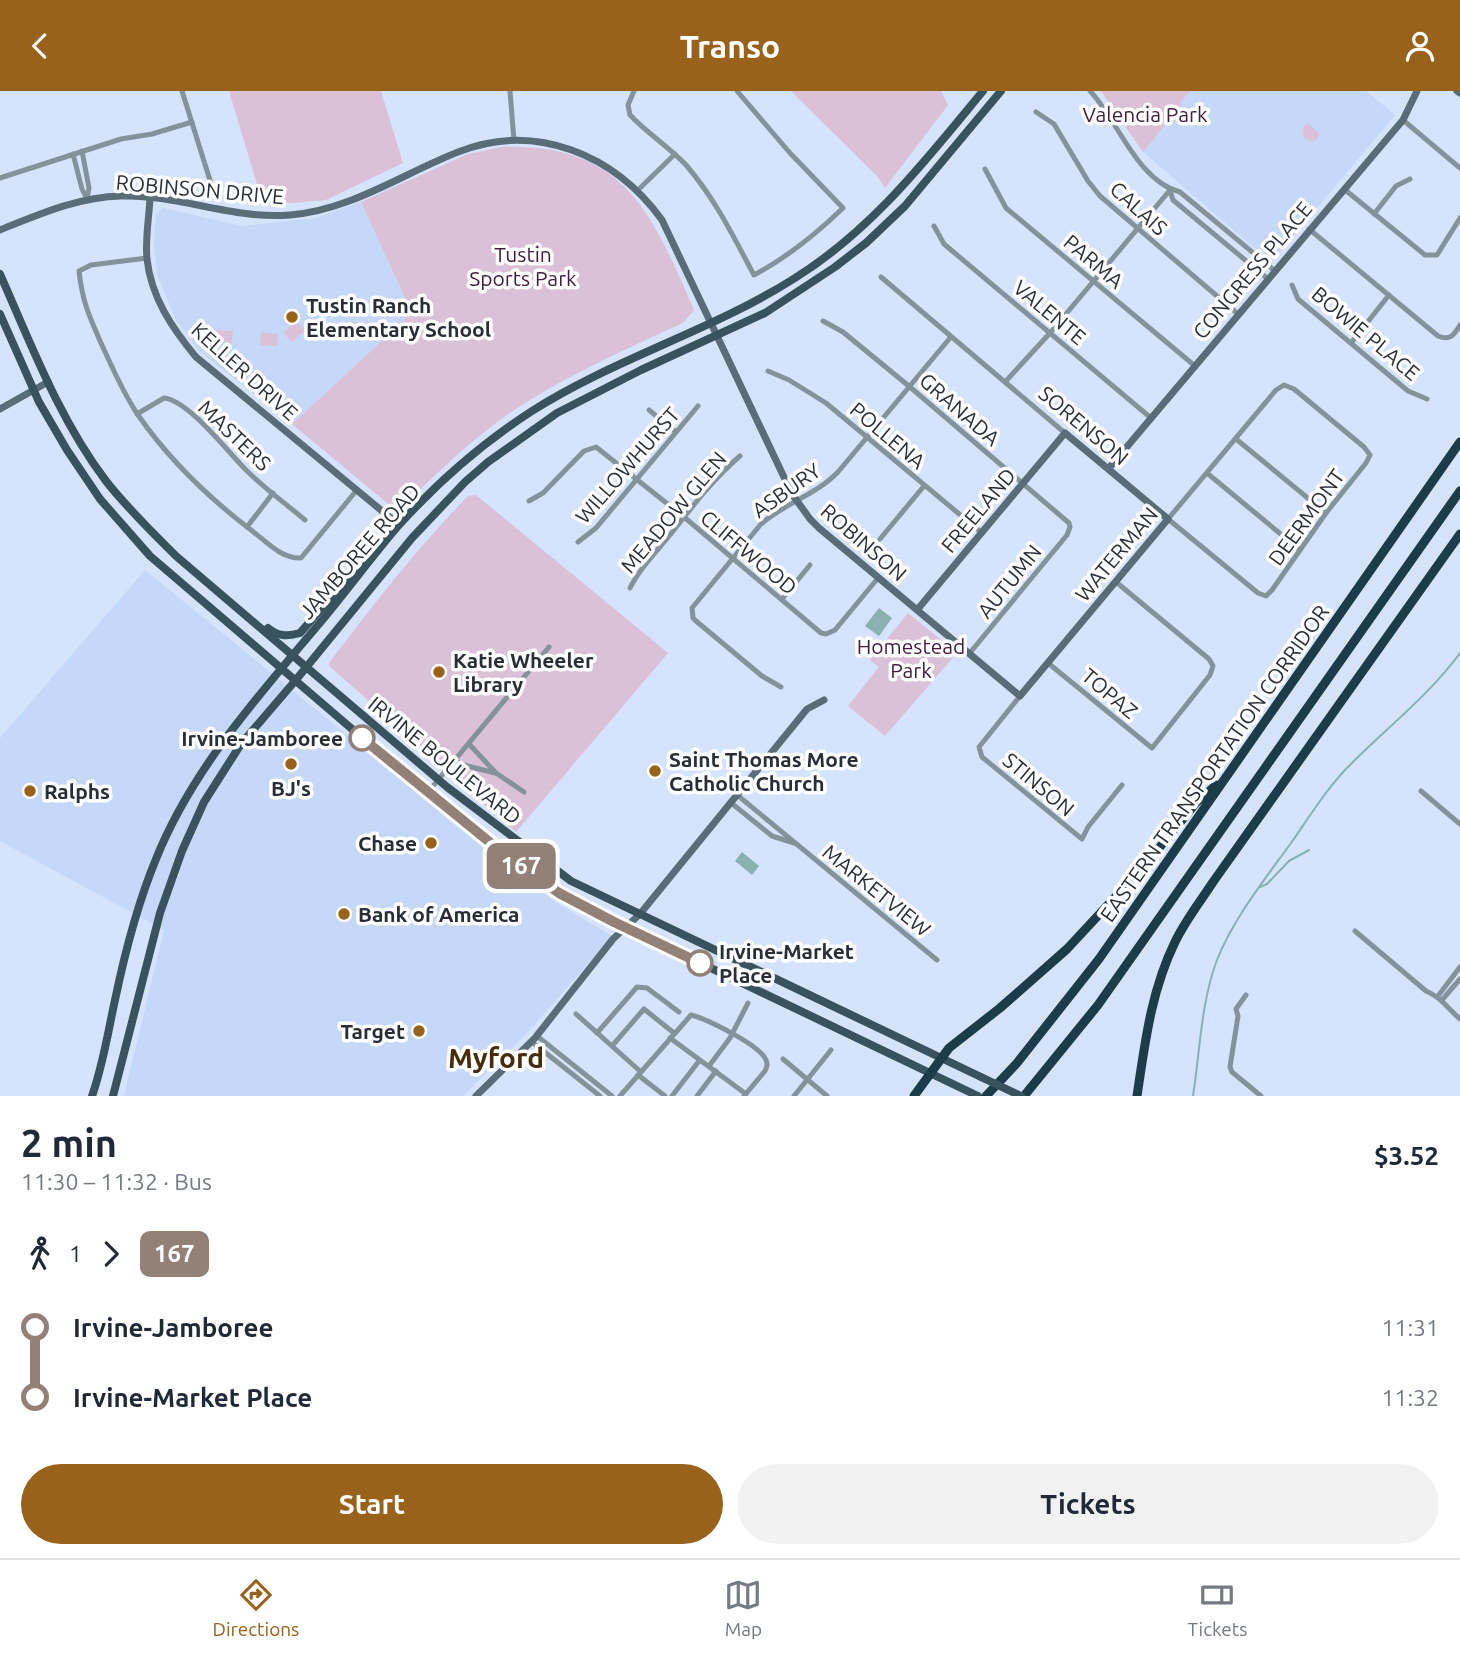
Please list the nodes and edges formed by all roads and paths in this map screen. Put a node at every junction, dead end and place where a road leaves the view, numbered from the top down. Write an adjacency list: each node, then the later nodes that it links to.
1 (182, 91): 11 (street)
2 (510, 91): 12 (street)
3 (635, 91): 15 (street)
4 (737, 91): 15 (street)
5 (983, 91): 42 (main road, JAMBOREE ROAD)
6 (1001, 91): 46 (main road, JAMBOREE ROAD)
7 (1090, 91): 22 (street)
8 (1418, 91): 10 (street, CONGRESS PLACE)
9 (1036, 112): 29 (street, CALAIS)
10 (1403, 120): 16 (street); 20 (street, CONGRESS PLACE)
11 (192, 122): 13 (street); 23 (street)
12 (514, 141): 21 (street, ROBINSON DRIVE); 24 (street, ROBINSON DRIVE)
13 (82, 151): 14 (street); 25 (street)
14 (73, 154): 18 (street); 25 (street)
15 (675, 154): 21 (street)
16 (1460, 167)
17 (985, 169): 37 (street, PARMA)
18 (0, 178)
19 (1410, 180): 26 (street)
20 (1343, 188): 26 (street); 30 (street, CONGRESS PLACE)
21 (638, 190): 42 (street, ROBINSON DRIVE)
22 (1170, 190): 29 (street); 33 (street); 36 (street)
23 (214, 193)
24 (150, 198): 25 (street, ROBINSON DRIVE); 32 (street, KELLER DRIVE)
25 (87, 199): 31 (street, ROBINSON DRIVE)
26 (1374, 214): 27 (street)
27 (1460, 218)
28 (934, 226): 45 (street, VALENTE)
29 (1137, 229): 37 (street); 41 (street, CALAIS)
30 (1310, 229): 33 (street, CONGRESS PLACE); 39 (street)
31 (0, 230)
32 (147, 258): 59 (street); 73 (street, KELLER DRIVE)
33 (1275, 271): 36 (street, CONGRESS PLACE)
34 (0, 274): 51 (main road, IRVINE BOULEVARD)
35 (881, 277): 47 (street, SORENSON)
36 (1268, 279): 41 (street, CONGRESS PLACE)
37 (1094, 281): 45 (street); 49 (street, PARMA)
38 (1292, 285): 48 (street, BOWIE PLACE)
39 (1389, 295): 44 (street); 48 (street)
40 (0, 314): 54 (main road, IRVINE BOULEVARD)
41 (1238, 314): 49 (street, CONGRESS PLACE)
42 (712, 321): 46 (street, ROBINSON DRIVE); 82 (main road, JAMBOREE ROAD)
43 (823, 321): 53 (street, GRANADA)
44 (1460, 325)
45 (1050, 333): 52 (street); 60 (street, VALENTE)
46 (718, 337): 77 (street, ROBINSON); 104 (main road, JAMBOREE ROAD)
47 (950, 338): 52 (street, SORENSON); 53 (street, ASBURY)
48 (1351, 343): 55 (street, BOWIE PLACE)
49 (1195, 366): 60 (street, CONGRESS PLACE)
50 (768, 371): 63 (street, POLLENA)
51 (48, 382): 54 (street); 96 (main road, IRVINE BOULEVARD)
52 (1005, 382): 62 (street, SORENSON)
53 (910, 387): 63 (street, ASBURY); 71 (street, GRANADA)
54 (34, 390): 57 (street); 105 (main road, IRVINE BOULEVARD)
55 (1427, 399)
56 (698, 407): 61 (street, WILLOWHURST)
57 (0, 409)
58 (649, 410): 61 (street)
59 (138, 414): 75 (street, MASTERS); 83 (street)
60 (1152, 418): 68 (street, CONGRESS PLACE)
61 (676, 432): 70 (street, WILLOWHURST)
62 (1065, 433): 68 (street, SORENSON); 71 (street, FREELAND)
63 (868, 438): 72 (street, POLLENA); 77 (street, ASBURY)
64 (1236, 439): 66 (street, WATERMAN); 69 (street, WATERMAN); 78 (street)
65 (1460, 442): 114 (highway, EASTERN TRANSPORTATION CORRIDOR)
66 (1370, 455): 78 (street, DEERMONT)
67 (740, 456): 79 (street, MEADOW GLEN)
68 (1109, 468): 80 (street, SORENSON)
69 (1207, 473): 80 (street, WATERMAN); 89 (street)
70 (637, 480): 76 (street, CLIFFWOOD); 79 (street, CLIFFWOOD); 88 (street, WILLOWHURST)
71 (1023, 484): 84 (street, GRANADA); 85 (street, FREELAND)
72 (924, 485): 85 (street, POLLENA); 87 (street)
73 (356, 491): 82 (street, KELLER DRIVE); 83 (street)
74 (1460, 491): 165 (highway, EASTERN TRANSPORTATION CORRIDOR)
75 (273, 493): 81 (street, MASTERS); 83 (street, MASTERS)
76 (529, 501)
77 (797, 501): 90 (street, ASBURY); 93 (street, ROBINSON)
78 (1326, 513): 89 (street, DEERMONT)
79 (684, 517): 90 (street, CLIFFWOOD); 95 (street, MEADOW GLEN)
80 (1168, 519): 94 (street, WATERMAN); 97 (street, SORENSON)
81 (305, 520)
82 (399, 525): 92 (main road, JAMBOREE ROAD)
83 (247, 527)
84 (1070, 527): 101 (street, AUTUMN)
85 (982, 533): 99 (street, FREELAND)
86 (1460, 534): 166 (highway)
87 (880, 539)
88 (578, 542)
89 (1300, 550): 97 (street, DEERMONT)
90 (732, 559): 98 (street, CLIFFWOOD); 107 (street, ASBURY)
91 (810, 565): 98 (street)
92 (362, 571): 96 (main road); 102 (main road, JAMBOREE ROAD)
93 (878, 578): 98 (street, CLIFFWOOD); 99 (street, ROBINSON)
94 (1116, 582): 103 (street, WATERMAN); 103 (street, TOPAZ)
95 (630, 588)
96 (216, 590): 102 (main road, IRVINE BOULEVARD)
97 (1265, 596)
98 (782, 599)
99 (917, 610): 101 (street, ROBINSON)
100 (549, 647): 110 (street)
101 (969, 654): 108 (street, ROBINSON)
102 (292, 655): 104 (main road, IRVINE BOULEVARD); 105 (main road, JAMBOREE ROAD)
103 (1048, 663): 108 (street, WATERMAN)
104 (306, 668): 106 (main road, JAMBOREE ROAD); 115 (main road, IRVINE BOULEVARD)
105 (281, 669): 106 (main road, IRVINE BOULEVARD); 152 (main road, JAMBOREE ROAD)
106 (295, 681): 118 (main road, IRVINE BOULEVARD); 153 (main road, JAMBOREE ROAD)
107 (781, 687)
108 (1020, 697): 111 (street, WATERMAN)
109 (824, 700): 120 (street)
110 (469, 744): 112 (street); 113 (street)
111 (979, 750): 116 (street, STINSON)
112 (456, 760): 113 (street); 115 (street)
113 (496, 773): 119 (street)
114 (1228, 775): 142 (highway); 164 (highway, EASTERN TRANSPORTATION CORRIDOR)
115 (439, 780): 118 (street); 124 (main road, IRVINE BOULEVARD)
116 (1122, 785)
117 (1421, 791): 122 (street)
118 (428, 792): 125 (main road, IRVINE BOULEVARD)
119 (524, 792)
120 (736, 795): 121 (street); 123 (street, MARKETVIEW)
121 (730, 802): 123 (street, MARKETVIEW); 124 (street)
122 (1460, 824)
123 (797, 844): 127 (street, MARKETVIEW)
124 (640, 913): 125 (street); 142 (main road, IRVINE BOULEVARD)
125 (625, 927): 139 (street); 147 (main road, IRVINE BOULEVARD)
126 (1355, 931): 131 (street)
127 (937, 960)
128 (1460, 967): 131 (street)
129 (1460, 979): 131 (street)
130 (1246, 995): 167 (street)
131 (1440, 998): 135 (street)
132 (748, 1003): 137 (street)
133 (679, 1012): 136 (street)
134 (576, 1014): 136 (street)
135 (1460, 1019)
136 (597, 1033): 140 (street)
137 (733, 1034): 138 (street); 145 (street); 150 (street)
138 (672, 1035): 140 (street); 144 (street); 148 (street)
139 (534, 1039): 154 (street); 155 (street); 156 (street)
140 (612, 1046): 148 (street)
141 (831, 1051): 149 (street)
142 (941, 1057): 147 (highway); 165 (main road, IRVINE BOULEVARD, bridge)
143 (783, 1059): 149 (street)
144 (699, 1061): 145 (street); 159 (street)
145 (709, 1066): 146 (street)
146 (716, 1071): 150 (street); 160 (street)
147 (929, 1073): 162 (highway); 163 (main road, IRVINE BOULEVARD)
148 (639, 1074): 157 (street); 158 (street)
149 (807, 1080): 151 (street); 161 (street)
150 (746, 1095)
151 (823, 1095)
152 (92, 1096)
153 (113, 1096)
154 (476, 1096)
155 (600, 1096)
156 (612, 1096)
157 (620, 1096)
158 (665, 1096)
159 (671, 1096)
160 (696, 1096)
161 (794, 1096)
162 (914, 1096)
163 (978, 1096)
164 (986, 1096)
165 (1023, 1096)
166 (1137, 1096)
167 (1261, 1096)

